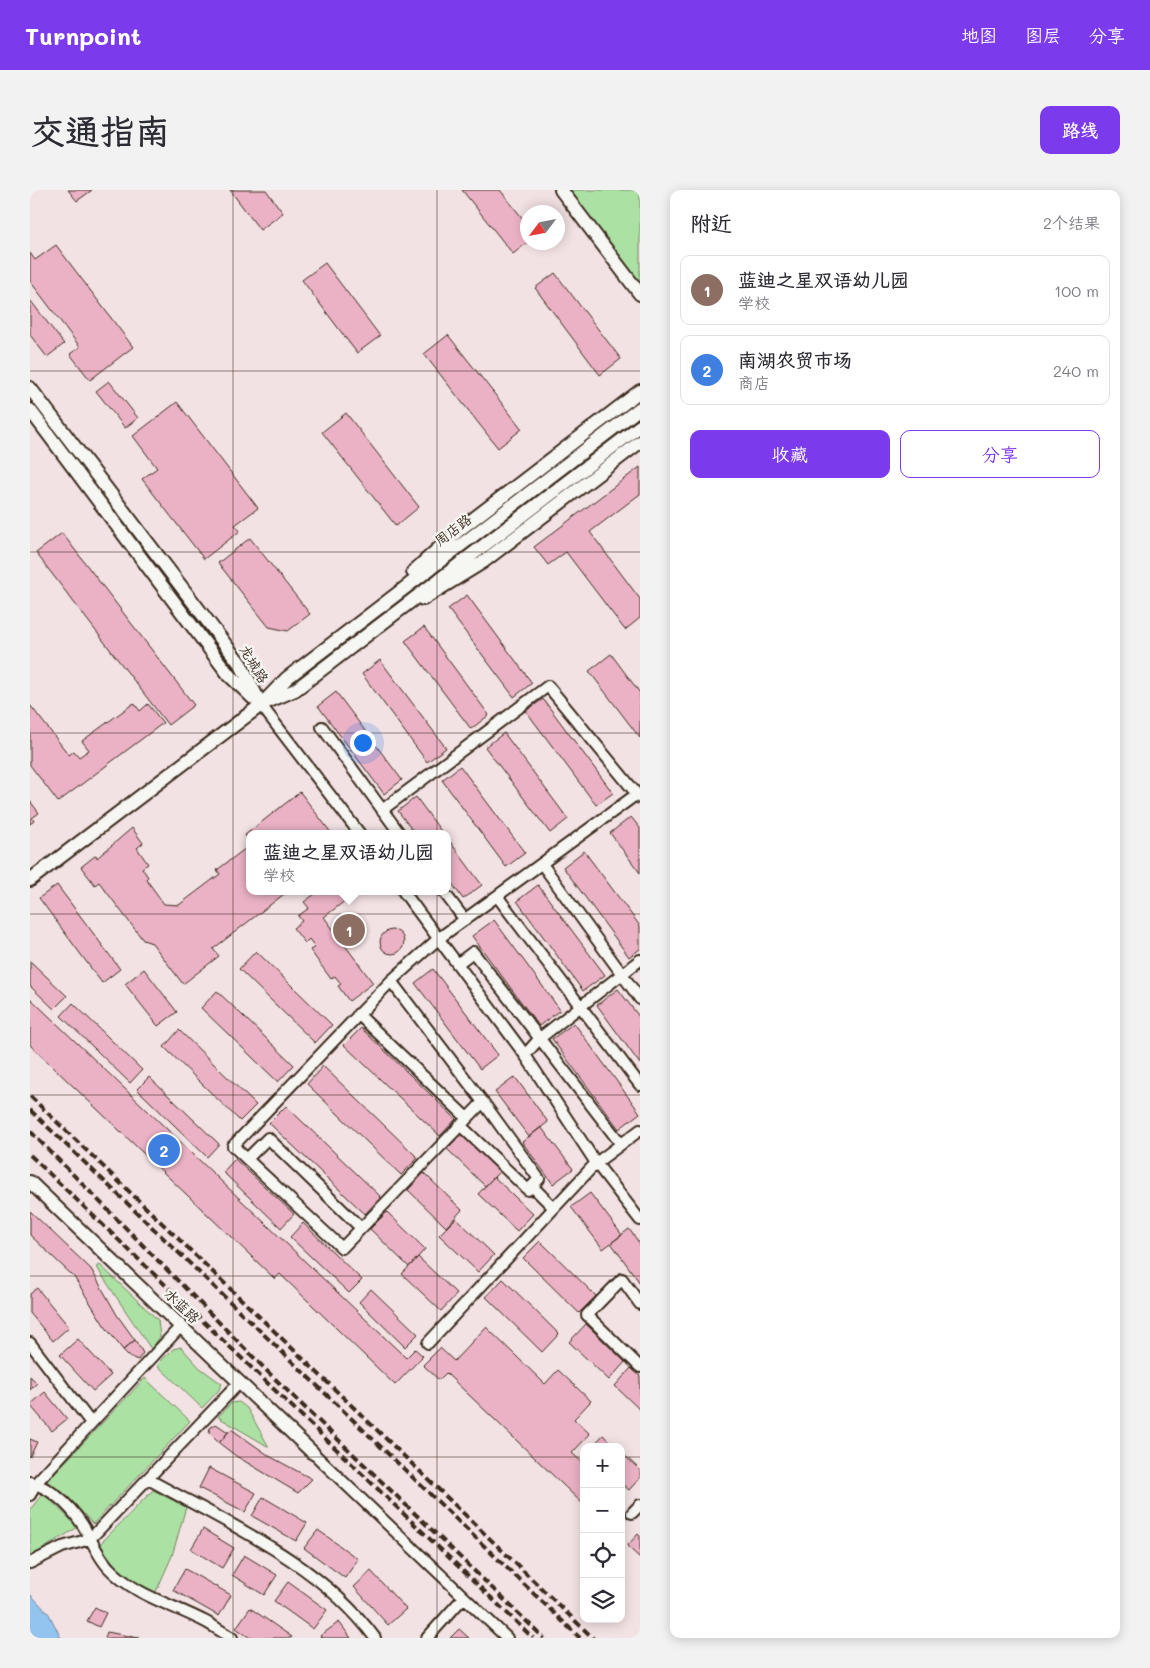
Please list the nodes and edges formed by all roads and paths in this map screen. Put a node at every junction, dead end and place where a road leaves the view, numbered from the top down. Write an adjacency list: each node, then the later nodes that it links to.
1 (561, 190): 2 (street)
2 (640, 294)
3 (30, 388): 11 (street, 龙城路)
4 (640, 391): 9 (street)
5 (640, 408): 9 (street, 周店路)
6 (30, 410): 11 (street, 龙城路)
7 (640, 426): 10 (street)
8 (640, 442): 10 (street)
9 (379, 606): 11 (street, 周店路)
10 (388, 619): 11 (street)
11 (261, 705): 15 (street); 18 (street)
12 (322, 727): 14 (street)
13 (638, 796): 14 (street); 17 (street)
14 (382, 810): 16 (street)
15 (357, 830)
16 (397, 830)
17 (542, 864): 21 (street); 26 (street)
18 (30, 880)
19 (406, 895): 23 (street)
20 (446, 895): 22 (street)
21 (497, 896): 22 (street); 29 (street)
22 (465, 920): 23 (street)
23 (438, 939): 25 (street); 27 (street)
24 (640, 960): 26 (street)
25 (458, 964): 31 (street); 32 (street)
26 (623, 973): 28 (street); 29 (street)
27 (391, 981): 30 (street); 34 (street)
28 (640, 999)
29 (581, 1005): 31 (street); 33 (street)
30 (358, 1014): 35 (street); 38 (street)
31 (540, 1038): 32 (street); 37 (street)
32 (525, 1055): 39 (street)
33 (640, 1085)
34 (483, 1102): 35 (street); 41 (street)
35 (464, 1122): 41 (street); 44 (street)
36 (640, 1130): 37 (street)
37 (621, 1144): 39 (street)
38 (247, 1159): 44 (street); 44 (street)
39 (596, 1163): 42 (street); 43 (street)
40 (30, 1182): 46 (street, 水蓝路)
41 (532, 1186): 42 (street)
42 (554, 1208): 48 (street)
43 (640, 1220)
44 (361, 1228)
45 (639, 1300): 49 (street)
46 (181, 1326): 50 (street, 水蓝路); 51 (street)
47 (30, 1343): 51 (street)
48 (428, 1343)
49 (640, 1367)
50 (240, 1382): 52 (street, 水蓝路); 53 (street)
51 (91, 1423): 54 (street)
52 (313, 1453): 60 (street)
53 (148, 1479): 58 (street); 62 (street)
54 (33, 1483): 55 (street); 58 (street)
55 (30, 1494)
56 (640, 1505): 57 (street)
57 (632, 1513)
58 (90, 1539): 59 (street); 61 (street)
59 (30, 1563)
60 (464, 1597): 63 (street); 64 (street)
61 (232, 1638)
62 (375, 1638)
63 (427, 1638)
64 (507, 1638)

